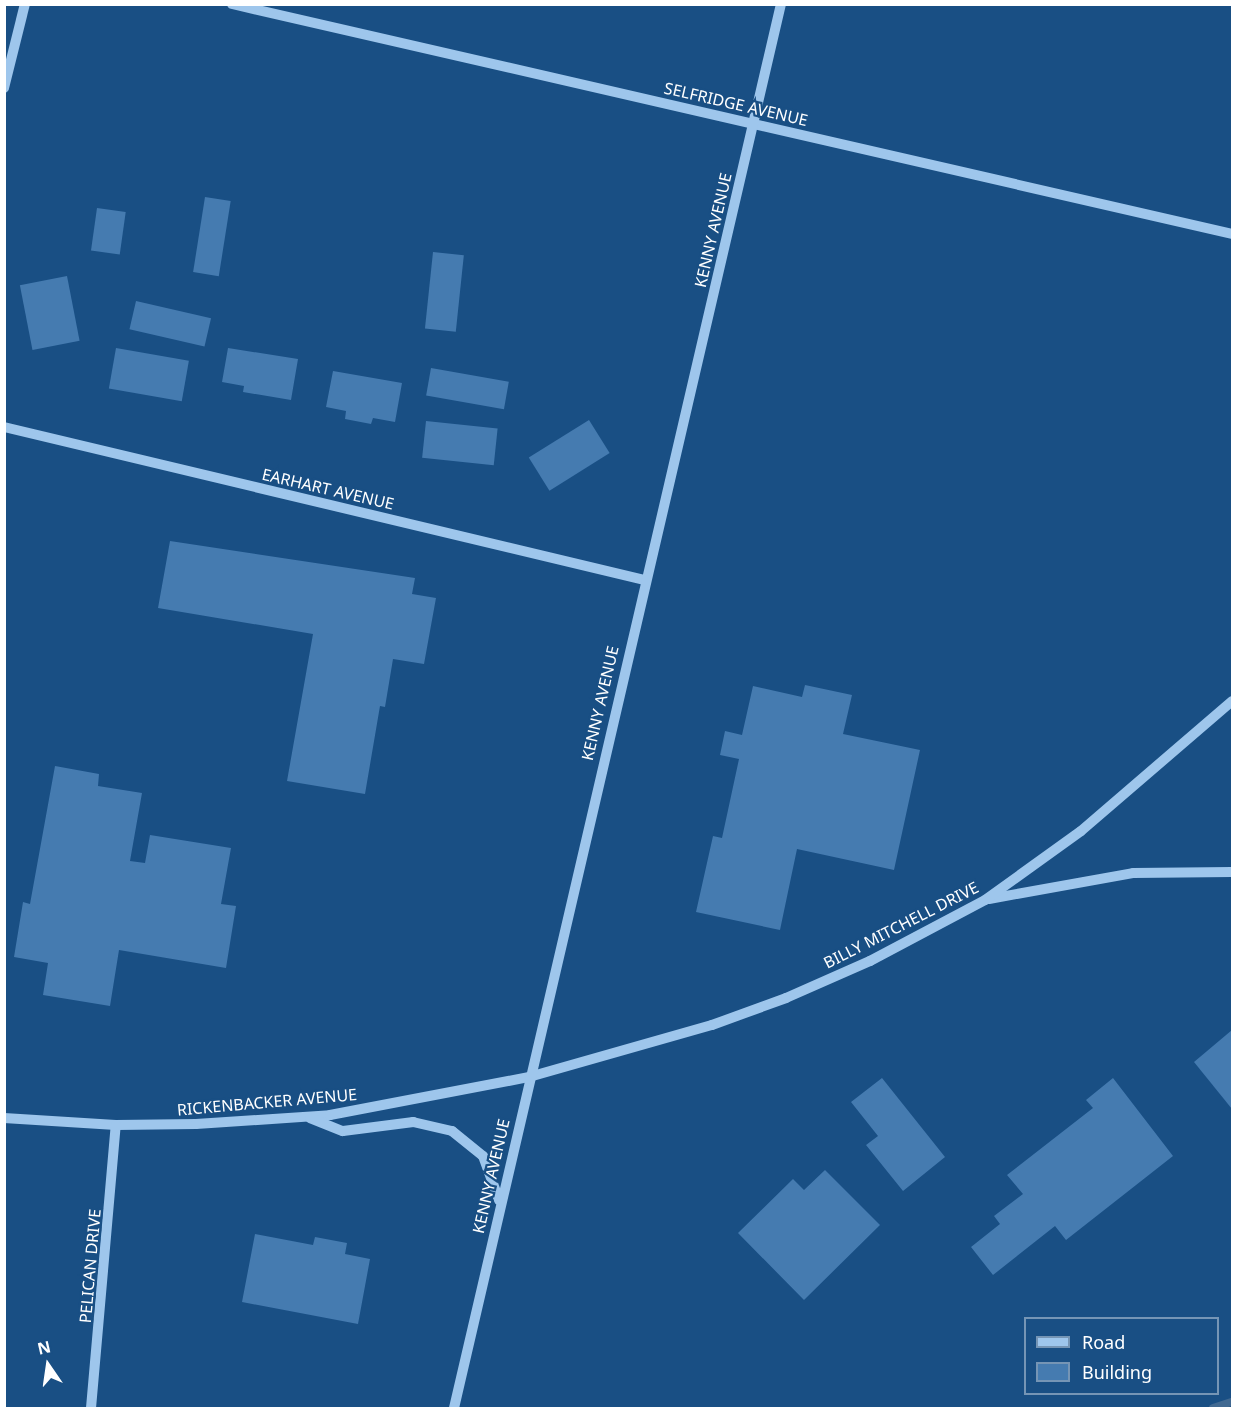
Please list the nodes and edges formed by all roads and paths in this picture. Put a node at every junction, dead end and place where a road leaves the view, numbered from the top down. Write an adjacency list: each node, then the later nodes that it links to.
1 (25, 4): 4 (street)
2 (232, 4): 5 (street, SELFRIDGE AVENUE)
3 (781, 4): 5 (street, KENNY AVENUE)
4 (4, 88)
5 (753, 124): 6 (street, SELFRIDGE AVENUE); 8 (street, KENNY AVENUE)
6 (1233, 234)
7 (4, 427): 8 (street, EARHART AVENUE)
8 (644, 580): 12 (street, KENNY AVENUE)
9 (1233, 701): 11 (street, BILLY MITCHELL DRIVE)
10 (1233, 872): 11 (street)
11 (985, 900): 12 (street, BILLY MITCHELL DRIVE)
12 (529, 1077): 13 (street, RICKENBACKER AVENUE); 16 (street, KENNY AVENUE)
13 (307, 1117): 15 (street, RICKENBACKER AVENUE); 16 (street)
14 (4, 1118): 15 (street, RICKENBACKER AVENUE)
15 (116, 1125): 17 (street, PELICAN DRIVE)
16 (500, 1203): 18 (street, KENNY AVENUE)
17 (91, 1408)
18 (454, 1408)

